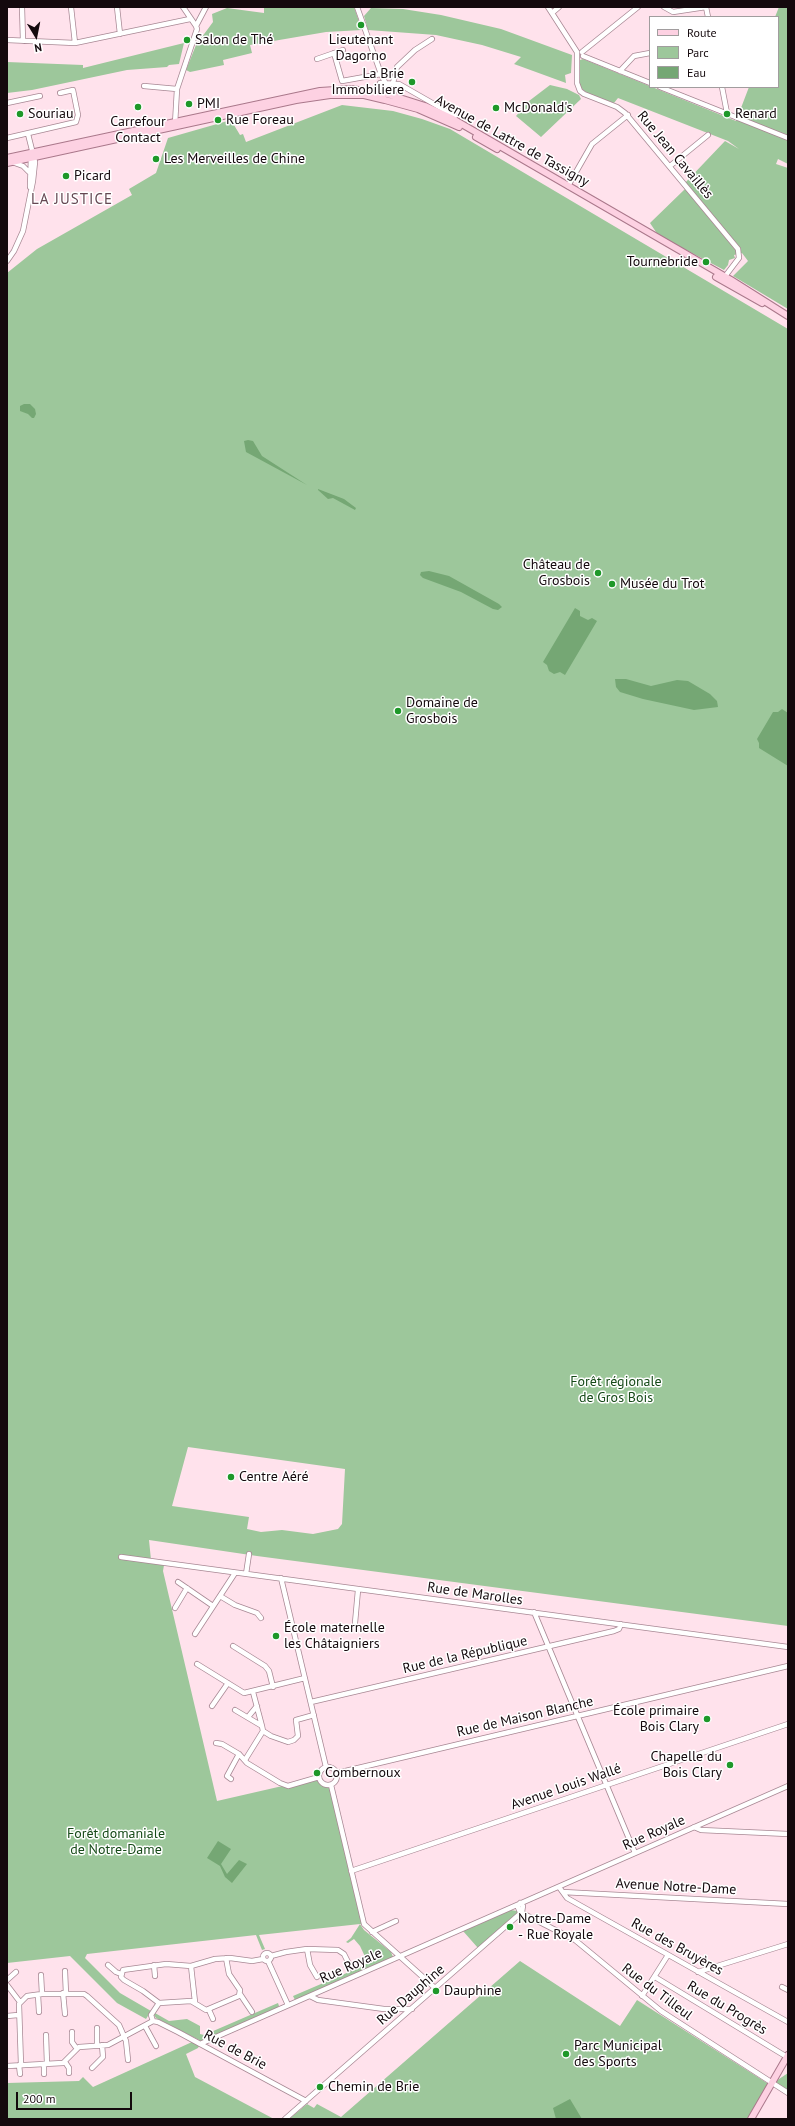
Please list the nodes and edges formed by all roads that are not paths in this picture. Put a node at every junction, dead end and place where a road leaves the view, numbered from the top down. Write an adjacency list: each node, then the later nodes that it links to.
1 (22, 7): 18 (street)
2 (71, 7): 19 (street)
3 (117, 7): 15 (street)
4 (183, 7): 13 (street)
5 (206, 7): 14 (street)
6 (357, 7): 26 (street)
7 (548, 7): 12 (street)
8 (559, 7): 12 (street)
9 (638, 7): 23 (street)
10 (664, 7): 11 (street)
11 (706, 7)
12 (552, 13): 23 (street)
13 (190, 19): 14 (street); 15 (street)
14 (196, 26): 33 (street)
15 (120, 34): 19 (street)
16 (432, 39): 28 (street)
17 (7, 40): 18 (street)
18 (23, 41): 19 (street)
19 (75, 43)
20 (343, 50): 21 (street)
21 (334, 53): 24 (street); 26 (street)
22 (649, 53): 25 (street)
23 (580, 54): 25 (street); 40 (street, Rue Jean Cavaillès)
24 (316, 59)
25 (620, 71): 29 (street)
26 (381, 74): 27 (street)
27 (383, 83): 28 (street); 35 (street); 37 (street)
28 (393, 83): 41 (street)
29 (649, 83)
30 (144, 86): 33 (street)
31 (663, 88): 39 (street)
32 (722, 88): 39 (street)
33 (176, 89): 42 (street)
34 (60, 92): 43 (street)
35 (395, 95): 37 (main road, Avenue de Lattre de Tassigny); 51 (main road, Avenue de Lattre de Tassigny)
36 (40, 96): 38 (street)
37 (380, 96): 42 (main road); 54 (main road)
38 (7, 103)
39 (727, 113): 46 (street)
40 (628, 115): 49 (street, Rue Jean Cavaillès); 51 (street)
41 (455, 116)
42 (175, 124): 47 (main road); 47 (main road)
43 (28, 134): 45 (street); 47 (street)
44 (708, 135): 49 (street)
45 (7, 138)
46 (788, 138)
47 (34, 157): 48 (main road); 50 (street); 52 (street)
48 (9, 161): 50 (street)
49 (670, 166): 54 (street, Rue Jean Cavaillès)
50 (29, 172): 52 (street)
51 (568, 186): 54 (main road, Avenue de Lattre de Tassigny)
52 (30, 194): 53 (street)
53 (7, 261)
54 (723, 278): 55 (main road, Avenue de Lattre de Tassigny); 56 (main road)
55 (788, 316)
56 (788, 320)
57 (249, 1554): 60 (street)
58 (121, 1557): 59 (street, Rue de Marolles)
59 (235, 1573): 60 (street, Rue de Marolles); 65 (street)
60 (246, 1574): 61 (street, Rue de Marolles)
61 (281, 1578): 64 (street, Rue de Marolles); 78 (street)
62 (178, 1582): 63 (street)
63 (187, 1588): 66 (street); 67 (street)
64 (358, 1590): 68 (street, Rue de Marolles); 70 (street)
65 (220, 1596): 66 (street); 69 (street)
66 (213, 1606): 72 (street)
67 (175, 1608)
68 (534, 1612): 71 (street, Rue de Marolles); 74 (street)
69 (261, 1618)
70 (355, 1623)
71 (621, 1624): 74 (street, Rue de la République); 75 (street, Rue de Marolles)
72 (195, 1634)
73 (233, 1646): 80 (street)
74 (547, 1647): 82 (street, Rue de la République); 87 (street)
75 (788, 1647)
76 (197, 1664): 79 (street)
77 (788, 1666): 87 (street, Rue de Maison Blanche)
78 (305, 1678): 80 (street); 82 (street)
79 (228, 1683): 81 (street); 83 (street)
80 (273, 1687): 81 (street)
81 (253, 1692): 84 (street)
82 (311, 1702): 86 (street)
83 (212, 1706)
84 (256, 1706): 88 (street); 90 (street)
85 (235, 1710): 88 (street)
86 (314, 1715): 90 (street); 94 (street)
87 (577, 1716): 95 (street, Rue de Maison Blanche); 99 (street)
88 (248, 1718): 90 (street)
89 (788, 1724): 99 (street, Avenue Louis Wallé)
90 (262, 1728): 93 (street)
91 (216, 1743): 92 (street)
92 (239, 1754): 93 (street); 97 (street)
93 (245, 1760): 96 (street)
94 (326, 1767): 95 (street); 96 (street)
95 (337, 1773): 98 (street)
96 (319, 1777): 98 (street)
97 (231, 1779)
98 (331, 1785): 104 (street)
99 (606, 1785): 103 (street); 104 (street, Avenue Louis Wallé)
100 (788, 1786): 101 (street, Rue Royale)
101 (694, 1827): 102 (street); 103 (street, Rue Royale)
102 (788, 1834)
103 (635, 1853): 105 (street, Rue Royale)
104 (350, 1871): 111 (street)
105 (559, 1887): 106 (street, Rue des Bruyères); 108 (street, Rue Royale)
106 (563, 1892): 107 (street, Avenue Notre-Dame); 114 (street, Rue des Bruyères)
107 (788, 1904)
108 (520, 1906): 109 (street, Rue du Tilleul); 115 (street, Rue Royale)
109 (522, 1912): 134 (street, Rue Dauphine); 140 (street, Rue du Tilleul)
110 (396, 1921): 111 (street)
111 (372, 1932): 115 (street)
112 (788, 1944): 125 (street)
113 (307, 1949): 118 (street); 122 (street); 130 (street)
114 (668, 1955): 125 (street, Rue des Bruyères); 129 (street)
115 (400, 1956): 134 (street); 139 (street, Rue Royale)
116 (226, 1958): 117 (street); 121 (street); 138 (street)
117 (263, 1959): 118 (street); 118 (street)
118 (270, 1959): 144 (street)
119 (108, 1965): 126 (street)
120 (154, 1965): 121 (street); 126 (street); 128 (street)
121 (191, 1966): 142 (street)
122 (351, 1968)
123 (65, 1971): 137 (street)
124 (16, 1972): 131 (street)
125 (698, 1972): 154 (street, Rue des Bruyères)
126 (121, 1974): 143 (street)
127 (41, 1975): 136 (street)
128 (155, 1976)
129 (655, 1977): 140 (street); 164 (street, Rue du Progrès)
130 (317, 1978)
131 (7, 1980)
132 (7, 1985): 141 (street)
133 (782, 1987): 135 (street)
134 (435, 1988): 145 (street, Rue Dauphine)
135 (788, 1990)
136 (40, 1994): 137 (street); 141 (street); 147 (street)
137 (65, 1994): 149 (street); 159 (street)
138 (240, 1994): 146 (street); 148 (street)
139 (310, 1996): 144 (street, Rue Royale); 145 (street)
140 (642, 1996): 174 (street, Rue du Tilleul)
141 (20, 2002): 150 (street)
142 (195, 2002): 143 (street); 146 (street)
143 (159, 2003): 153 (street)
144 (288, 2005): 160 (street, Rue Royale)
145 (412, 2008): 176 (street, Rue Dauphine)
146 (209, 2010): 152 (street)
147 (39, 2012)
148 (252, 2012)
149 (64, 2014)
150 (18, 2015): 151 (street); 168 (street)
151 (7, 2016)
152 (213, 2019)
153 (153, 2021): 155 (street); 160 (street, Rue de Brie)
154 (788, 2022)
155 (145, 2026): 159 (street); 162 (street)
156 (96, 2028): 161 (street)
157 (72, 2032): 163 (street)
158 (46, 2035): 167 (street)
159 (124, 2036): 161 (street); 165 (street)
160 (200, 2044): 176 (street, Rue de Brie)
161 (100, 2045): 163 (street); 170 (street)
162 (156, 2046)
163 (77, 2049): 166 (street)
164 (788, 2056): 174 (main road)
165 (128, 2060)
166 (65, 2062): 167 (street); 173 (street)
167 (46, 2064): 168 (street); 172 (street)
168 (20, 2065): 169 (street); 171 (street)
169 (7, 2066)
170 (92, 2068)
171 (20, 2074)
172 (44, 2074)
173 (69, 2074)
174 (773, 2083): 175 (street, Rue du Tilleul); 178 (main road)
175 (788, 2093)
176 (306, 2101): 177 (street, Rue Dauphine)
177 (285, 2119)
178 (752, 2119)

